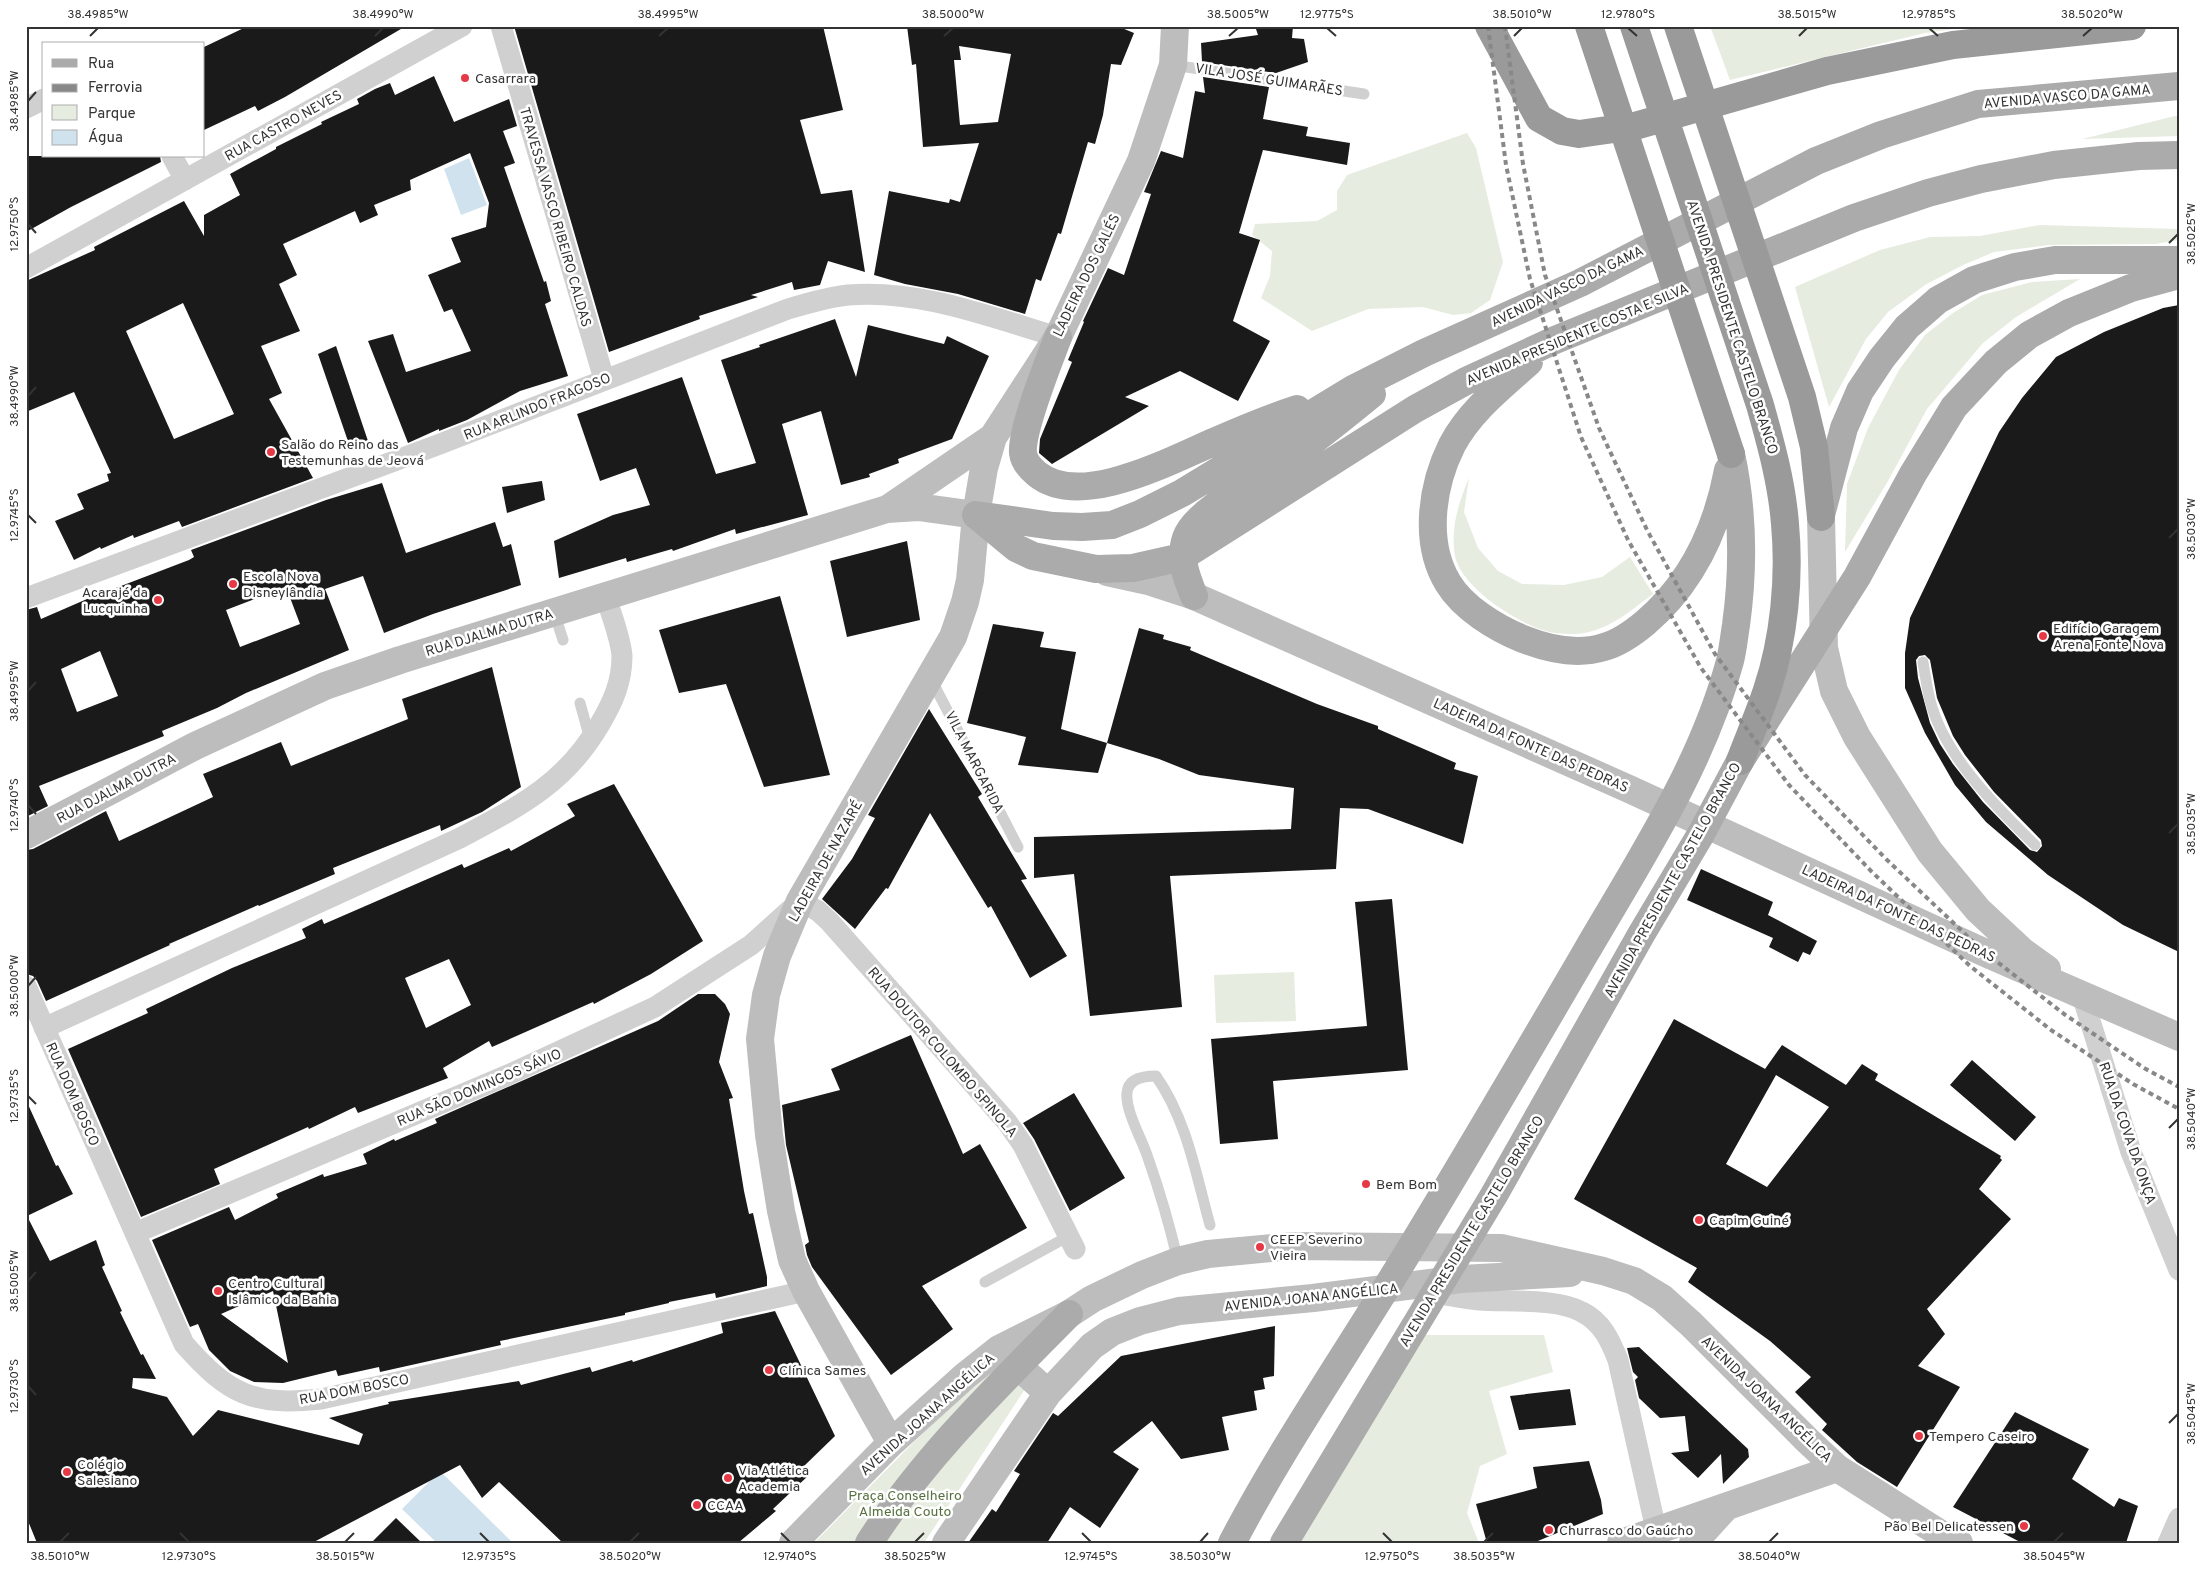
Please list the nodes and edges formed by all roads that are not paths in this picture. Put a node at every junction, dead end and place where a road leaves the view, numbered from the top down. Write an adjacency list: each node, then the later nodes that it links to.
1 (462, 26): 16 (street, RUA CASTRO NEVES)
2 (501, 26): 23 (street, TRAVESSA VASCO RIBEIRO CALDAS)
3 (1175, 26): 9 (main road, LADEIRA DOS GALÉS)
4 (1489, 26): 7 (highway)
5 (1589, 26): 26 (highway)
6 (1634, 26): 41 (highway, AVENIDA PRESIDENTE CASTELO BRANCO)
7 (2132, 26)
8 (1682, 34): 29 (highway)
9 (1173, 65): 11 (lane, VILA JOSÉ GUIMARÃES); 20 (main road, LADEIRA DOS GALÉS)
10 (2179, 86): 22 (main road, AVENIDA VASCO DA GAMA)
11 (1364, 94)
12 (42, 100): 13 (street)
13 (26, 108)
14 (2179, 155): 21 (main road, AVENIDA PRESIDENTE COSTA E SILVA)
15 (173, 158): 16 (street)
16 (184, 180): 18 (street, RUA CASTRO NEVES)
17 (2179, 260): 29 (main road)
18 (26, 268)
19 (2179, 275): 41 (main road)
20 (1058, 337): 23 (street, RUA ARLINDO FRAGOSO); 24 (main road); 25 (main road, LADEIRA DOS GALÉS)
21 (1555, 340): 26 (main road); 30 (main road, AVENIDA PRESIDENTE COSTA E SILVA)
22 (1424, 353): 24 (main road, AVENIDA VASCO DA GAMA); 30 (main road)
23 (604, 379): 34 (street, RUA ARLINDO FRAGOSO)
24 (1353, 389): 28 (main road, AVENIDA VASCO DA GAMA)
25 (993, 437): 27 (main road); 28 (main road, LADEIRA DOS GALÉS)
26 (1731, 454): 70 (main road)
27 (887, 509): 28 (main road, RUA DJALMA DUTRA); 33 (main road, RUA DJALMA DUTRA)
28 (976, 514): 31 (main road, LADEIRA DA FONTE DAS PEDRAS); 38 (main road, LADEIRA DE NAZARÉ)
29 (1821, 517): 47 (main road, LADEIRA DA FONTE DAS PEDRAS)
30 (1182, 557): 31 (main road, AVENIDA PRESIDENTE COSTA E SILVA); 32 (main road)
31 (1096, 570): 32 (main road, LADEIRA DA FONTE DAS PEDRAS)
32 (1194, 596): 47 (main road, LADEIRA DA FONTE DAS PEDRAS)
33 (606, 597): 35 (main road, RUA DJALMA DUTRA); 40 (street)
34 (26, 598)
35 (554, 612): 36 (lane); 42 (main road, RUA DJALMA DUTRA)
36 (562, 640)
37 (1923, 662): 43 (lane)
38 (931, 677): 44 (lane, VILA MARGARIDA); 45 (main road, LADEIRA DE NAZARÉ)
39 (580, 703): 40 (lane)
40 (590, 741): 48 (street)
41 (1740, 761): 71 (main road, AVENIDA PRESIDENTE CASTELO BRANCO)
42 (26, 835)
43 (2035, 845)
44 (1018, 847)
45 (800, 901): 51 (street, RUA SÃO DOMINGOS SÁVIO); 52 (street, RUA DOUTOR COLOMBO SPINOLA); 58 (main road, LADEIRA DE NAZARÉ)
46 (26, 986): 48 (street, RUA DOM BOSCO)
47 (2082, 994): 49 (main road, LADEIRA DA FONTE DAS PEDRAS); 54 (street, RUA DA COVA DA ONÇA)
48 (44, 1028): 51 (street, RUA DOM BOSCO)
49 (2179, 1037)
50 (1210, 1225): 53 (lane)
51 (135, 1233): 58 (street, RUA DOM BOSCO)
52 (1072, 1243): 56 (lane)
53 (1178, 1261): 55 (main road, AVENIDA JOANA ANGÉLICA); 59 (main road, AVENIDA JOANA ANGÉLICA)
54 (2179, 1270)
55 (1603, 1271): 57 (main road, AVENIDA JOANA ANGÉLICA); 63 (main road, AVENIDA JOANA ANGÉLICA)
56 (985, 1282)
57 (1404, 1288): 61 (main road, AVENIDA JOANA ANGÉLICA); 66 (street)
58 (806, 1291): 62 (main road, LADEIRA DE NAZARÉ)
59 (1069, 1314): 60 (main road); 62 (main road, AVENIDA JOANA ANGÉLICA)
60 (1018, 1366): 61 (main road); 68 (main road)
61 (1048, 1394): 69 (main road, AVENIDA JOANA ANGÉLICA)
62 (891, 1443): 67 (main road, AVENIDA JOANA ANGÉLICA)
63 (1837, 1468): 64 (main road); 74 (main road, AVENIDA JOANA ANGÉLICA)
64 (1727, 1506): 66 (main road); 73 (main road)
65 (2179, 1518): 75 (street)
66 (1658, 1536): 72 (main road)
67 (792, 1543)
68 (869, 1543)
69 (946, 1543)
70 (1232, 1543)
71 (1284, 1543)
72 (1620, 1543)
73 (1692, 1543)
74 (1959, 1543)
75 (2168, 1543)

